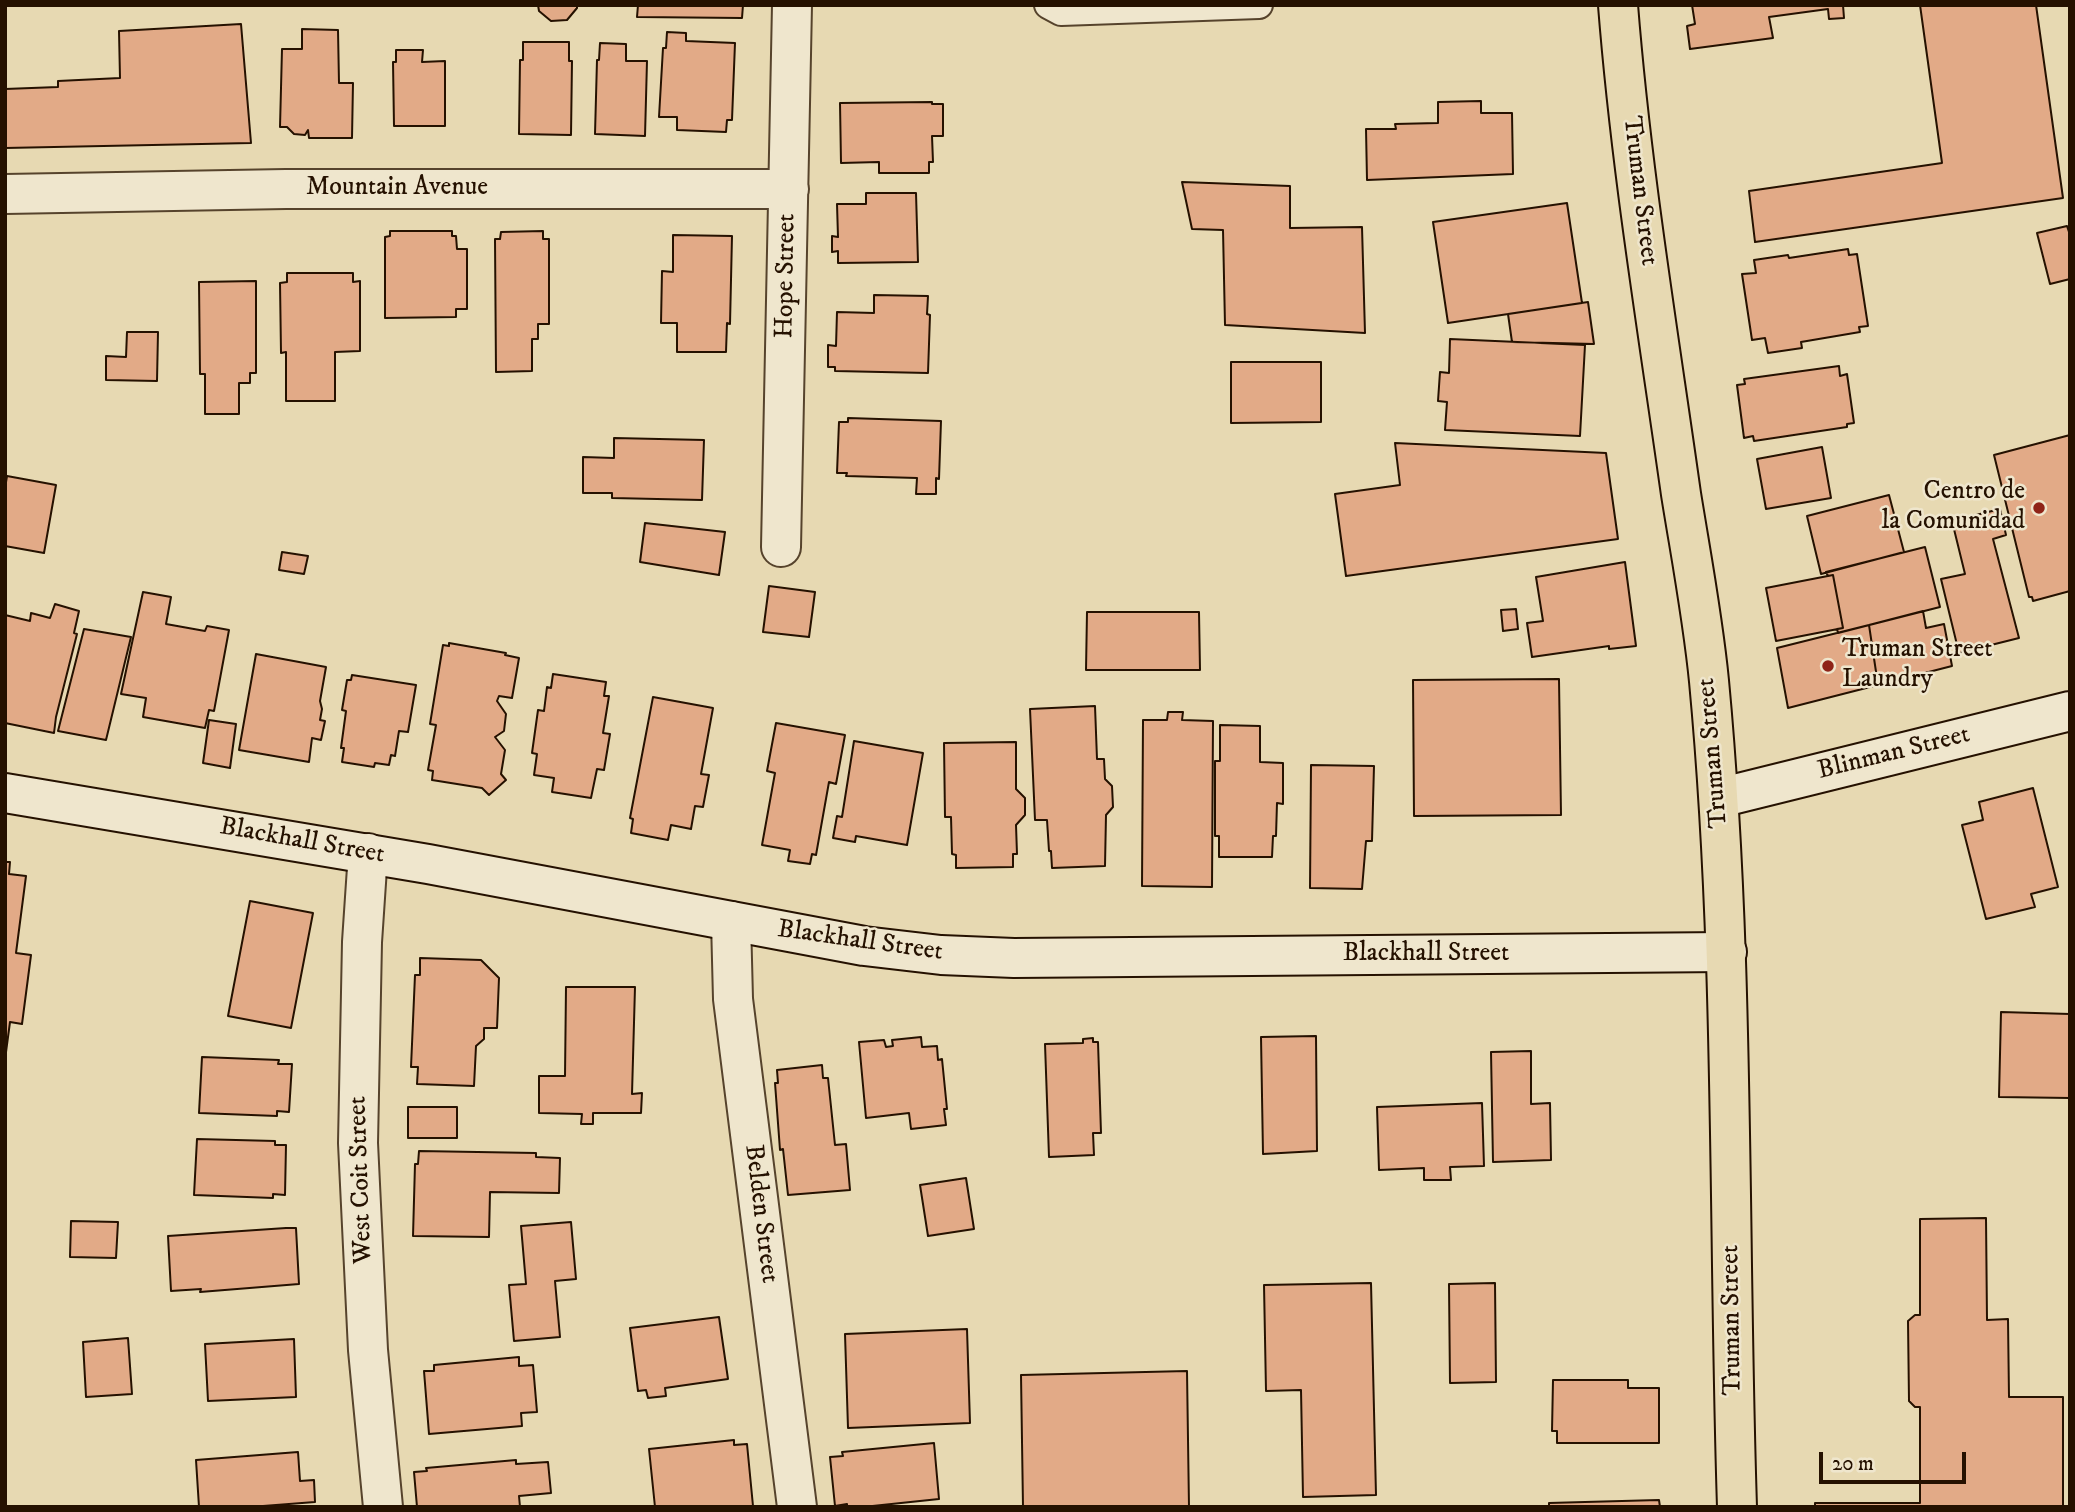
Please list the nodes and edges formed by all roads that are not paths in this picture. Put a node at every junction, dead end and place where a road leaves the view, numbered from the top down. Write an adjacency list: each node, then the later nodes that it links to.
1 (793, 5): 5 (street, Hope Street)
2 (1048, 5): 3 (lane)
3 (1259, 5)
4 (1618, 5): 10 (main road, Truman Street)
5 (789, 189): 6 (street, Mountain Avenue); 7 (street, Hope Street)
6 (5, 194)
7 (781, 547)
8 (2070, 710): 10 (street, Blinman Street)
9 (5, 793): 11 (street, Blackhall Street)
10 (1718, 798): 13 (main road, Truman Street)
11 (368, 853): 12 (street, Blackhall Street); 14 (street, West Coit Street)
12 (731, 921): 13 (street, Blackhall Street); 15 (street, Belden Street)
13 (1727, 952): 16 (main road, Truman Street)
14 (383, 1507)
15 (797, 1507)
16 (1737, 1507)

